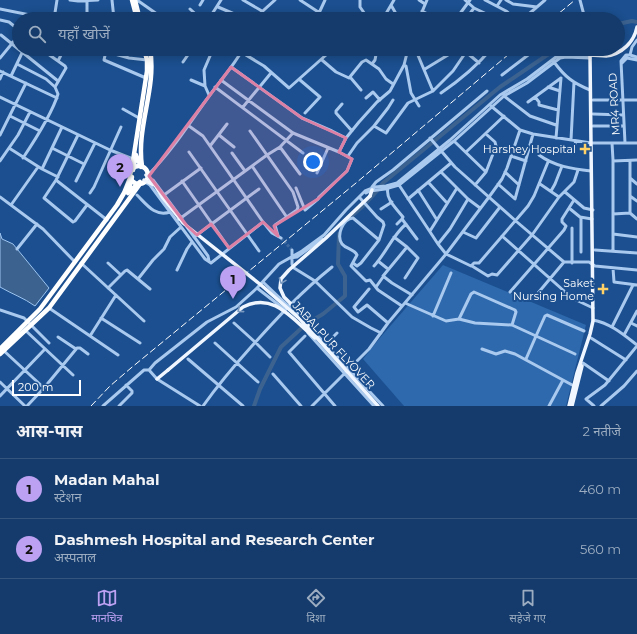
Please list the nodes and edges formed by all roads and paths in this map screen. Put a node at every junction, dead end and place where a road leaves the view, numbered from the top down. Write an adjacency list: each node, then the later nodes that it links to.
1 (57, 0): 37 (street)
2 (70, 0): 3 (street)
3 (87, 0): 4 (street); 38 (street)
4 (98, 0)
5 (112, 0): 39 (street)
6 (130, 0): 40 (highway); 41 (highway)
7 (136, 0): 42 (highway); 43 (street)
8 (203, 0): 26 (street)
9 (221, 0): 29 (street)
10 (242, 0): 35 (street)
11 (275, 0): 35 (street)
12 (300, 0): 47 (street)
13 (325, 0): 48 (street)
14 (360, 0): 49 (street)
15 (394, 0): 27 (street)
16 (419, 0): 25 (street)
17 (427, 0): 25 (street)
18 (465, 0): 23 (street)
19 (485, 0): 28 (street)
20 (501, 0): 28 (street)
21 (506, 0): 30 (street)
22 (545, 0): 30 (street)
23 (469, 1): 31 (street); 53 (street)
24 (581, 1): 58 (street)
25 (425, 4): 34 (street)
26 (200, 5)
27 (391, 5): 50 (street); 51 (street)
28 (497, 6): 56 (street)
29 (218, 7): 45 (street); 46 (street)
30 (536, 7): 57 (street)
31 (474, 8): 54 (street); 55 (street)
32 (0, 9): 36 (street)
33 (190, 10): 44 (street)
34 (422, 10): 52 (street)
35 (262, 11)
36 (15, 12)
37 (55, 12)
38 (87, 12)
39 (113, 12)
40 (133, 12)
41 (136, 12)
42 (138, 12)
43 (154, 12)
44 (192, 12)
45 (214, 12)
46 (230, 12)
47 (318, 12)
48 (319, 12)
49 (363, 12)
50 (387, 12)
51 (395, 12)
52 (425, 12)
53 (461, 12)
54 (471, 12)
55 (481, 12)
56 (506, 12)
57 (530, 12)
58 (584, 12)
59 (0, 20): 60 (street)
60 (12, 24)
61 (637, 27): 65 (main road)
62 (1, 35): 64 (street)
63 (637, 40): 66 (street)
64 (12, 44): 97 (street)
65 (625, 47)
66 (630, 55): 95 (street, MR4 ROAD); 96 (street)
67 (21, 56): 105 (street)
68 (26, 56): 122 (street)
69 (51, 56): 101 (street)
70 (60, 56): 101 (street)
71 (105, 56): 117 (street)
72 (124, 56): 98 (street)
73 (147, 56): 98 (highway)
74 (148, 56): 219 (highway)
75 (151, 56): 232 (highway)
76 (187, 56): 103 (street)
77 (211, 56): 126 (street)
78 (239, 56): 109 (street)
79 (249, 56): 112 (street)
80 (325, 56): 99 (street)
81 (375, 56): 106 (street)
82 (406, 56): 108 (street)
83 (418, 56): 110 (street)
84 (448, 56): 110 (street)
85 (463, 56): 133 (street)
86 (473, 56): 104 (street)
87 (485, 56): 104 (street)
88 (527, 56): 113 (street)
89 (559, 56): 102 (street)
90 (591, 56): 92 (main road); 132 (main road); 138 (main road)
91 (597, 56): 93 (main road)
92 (597, 56)
93 (608, 56)
94 (624, 56): 107 (street, MR4 ROAD)
95 (625, 56)
96 (637, 57)
97 (0, 58)
98 (147, 60): 117 (highway)
99 (322, 60): 116 (street); 121 (street)
100 (637, 60): 107 (street, MR4 ROAD)
101 (58, 61): 122 (street)
102 (553, 61): 115 (street); 139 (street); 155 (street)
103 (183, 62)
104 (479, 63): 136 (street)
105 (17, 64): 114 (street); 128 (street)
106 (372, 64): 116 (street); 125 (street)
107 (620, 64): 148 (street, MR4 ROAD)
108 (404, 65): 125 (street); 146 (street)
109 (231, 67): 120 (street); 127 (street)
110 (425, 69): 133 (street)
111 (2, 71): 114 (street); 118 (street)
112 (271, 73): 121 (street); 127 (street)
113 (502, 75)
114 (11, 76): 124 (street)
115 (563, 76): 123 (street); 130 (street); 135 (street)
116 (350, 77): 131 (street)
117 (146, 78): 165 (highway)
118 (0, 79)
119 (190, 80): 126 (street)
120 (221, 80): 129 (street); 150 (street)
121 (300, 80): 160 (street)
122 (58, 81): 128 (street)
123 (574, 82): 132 (street); 192 (street)
124 (26, 83): 142 (street); 153 (street)
125 (393, 84): 144 (street)
126 (205, 86): 137 (street)
127 (260, 86): 150 (street); 188 (street)
128 (55, 87): 142 (street)
129 (215, 87): 137 (street); 156 (street)
130 (548, 87): 135 (street); 141 (street)
131 (361, 90)
132 (590, 90): 138 (main road)
133 (433, 91): 146 (street)
134 (487, 91): 190 (street)
135 (560, 91): 158 (street)
136 (441, 93)
137 (209, 95): 172 (street)
138 (592, 95): 147 (main road); 196 (main road)
139 (504, 96): 155 (street); 170 (street)
140 (0, 97): 153 (street)
141 (536, 97): 151 (street); 158 (street)
142 (57, 98): 166 (street)
143 (366, 98): 144 (street)
144 (380, 100): 181 (street)
145 (393, 100): 173 (street)
146 (415, 100): 154 (street); 173 (street)
147 (593, 100): 148 (street); 161 (main road)
148 (622, 100): 149 (street); 162 (street, MR4 ROAD)
149 (637, 100)
150 (248, 101): 156 (street); 182 (street)
151 (528, 102)
152 (342, 104): 181 (street)
153 (15, 105): 159 (street); 163 (street)
154 (419, 106)
155 (490, 106): 164 (street); 193 (street); 207 (street)
156 (243, 108): 191 (street)
157 (123, 109): 165 (street)
158 (558, 110): 170 (street)
159 (30, 112): 166 (street); 167 (street)
160 (305, 113)
161 (593, 114): 162 (street); 174 (main road)
162 (623, 115): 175 (street, MR4 ROAD)
163 (10, 116): 167 (street); 171 (street)
164 (504, 116): 178 (street); 183 (street)
165 (139, 118): 219 (highway)
166 (46, 119): 176 (street); 179 (street)
167 (24, 123): 179 (street); 203 (street)
168 (0, 124): 171 (street)
169 (227, 124): 187 (street)
170 (556, 125): 189 (street)
171 (5, 126): 185 (street)
172 (188, 126): 200 (street); 244 (street)
173 (374, 126): 217 (street)
174 (593, 126): 175 (street); 196 (main road)
175 (624, 126): 198 (street, MR4 ROAD)
176 (62, 127): 186 (street); 204 (street)
177 (121, 127): 206 (street)
178 (520, 130): 184 (street); 218 (street)
179 (40, 131): 220 (street)
180 (250, 131): 214 (street)
181 (352, 131): 188 (street)
182 (293, 133): 191 (street); 205 (street)
183 (486, 134): 211 (street); 240 (street)
184 (533, 134): 189 (street); 223 (street)
185 (0, 135)
186 (78, 135): 195 (street); 216 (street)
187 (219, 135): 200 (street); 201 (street)
188 (346, 138): 210 (street)
189 (556, 138): 192 (street)
190 (431, 139): 207 (street); 264 (street)
191 (287, 140): 202 (street); 213 (street)
192 (571, 140): 194 (street)
193 (454, 141): 207 (street); 211 (street)
194 (576, 141): 196 (street); 208 (street)
195 (95, 143): 206 (street); 228 (street)
196 (592, 143): 197 (street); 238 (main road); 294 (main road)
197 (612, 143): 198 (street); 224 (street)
198 (625, 143): 199 (street)
199 (637, 143)
200 (210, 146): 248 (street)
201 (234, 147)
202 (280, 147): 214 (street); 243 (street)
203 (10, 148): 220 (street); 222 (street)
204 (52, 148): 216 (street); 234 (street)
205 (328, 148): 210 (street); 242 (street)
206 (110, 150): 219 (street); 269 (street)
207 (441, 150): 227 (street); 253 (street)
208 (555, 150)
209 (189, 152): 233 (street)
210 (340, 152): 217 (street)
211 (466, 152): 240 (street)
212 (232, 153): 237 (street)
213 (303, 153)
214 (267, 155): 229 (street); 282 (street)
215 (539, 155): 226 (street)
216 (68, 156): 228 (street); 247 (street)
217 (348, 156): 275 (street)
218 (511, 156): 223 (street); 241 (street)
219 (134, 157): 232 (highway, bridge); 235 (highway, bridge)
220 (23, 158): 231 (street)
221 (637, 160): 225 (street)
222 (0, 161)
223 (526, 161): 259 (street)
224 (613, 161): 225 (street); 298 (street)
225 (630, 161): 246 (street)
226 (548, 162): 230 (street); 255 (street)
227 (451, 163): 239 (street); 258 (street)
228 (84, 164): 249 (street)
229 (252, 166): 237 (street); 299 (street)
230 (562, 166): 236 (street); 267 (street)
231 (38, 167): 234 (street); 287 (street)
232 (141, 167): 235 (highway, bridge); 244 (highway, bridge)
233 (201, 168): 251 (street); 266 (street)
234 (42, 170): 247 (street)
235 (132, 170): 245 (highway, bridge)
236 (578, 170): 238 (street); 268 (street)
237 (245, 171): 248 (street)
238 (591, 171): 294 (main road)
239 (441, 172): 252 (street); 262 (street)
240 (486, 172): 258 (street)
241 (505, 172): 254 (street); 259 (street)
242 (317, 173)
243 (300, 174)
244 (148, 175): 250 (highway, bridge); 257 (main road, JABALPUR FLYOVER, bridge); 272 (street)
245 (131, 177): 250 (highway, bridge); 270 (highway, bridge); 305 (highway)
246 (630, 178): 256 (street); 273 (street)
247 (57, 179): 288 (street); 288 (street)
248 (233, 180): 266 (street); 278 (street)
249 (76, 181)
250 (142, 182): 257 (main road, JABALPUR FLYOVER, bridge); 270 (highway, bridge); 296 (street); 346 (highway)
251 (182, 182): 272 (street); 289 (street)
252 (428, 182): 265 (street); 286 (street)
253 (398, 184): 261 (street); 280 (street)
254 (498, 184): 259 (street); 276 (street)
255 (540, 184): 267 (street); 307 (street)
256 (637, 184)
257 (154, 185): 408 (main road, JABALPUR FLYOVER, bridge)
258 (475, 185): 276 (street)
259 (519, 185)
260 (296, 188): 275 (street)
261 (386, 188): 264 (street); 285 (street)
262 (458, 188): 281 (street); 286 (street)
263 (258, 189): 278 (street)
264 (373, 189): 279 (street); 341 (street); 408 (main road, one-way to 408, bridge)
265 (418, 190): 280 (street); 306 (street)
266 (218, 191): 289 (street); 295 (street)
267 (551, 191): 277 (street)
268 (565, 192): 277 (street); 283 (street)
269 (90, 193)
270 (128, 193): 380 (highway)
271 (137, 195): 296 (street)
272 (164, 195): 300 (street)
273 (630, 196): 284 (street); 297 (street)
274 (0, 197): 287 (street)
275 (300, 197): 282 (street)
276 (489, 197): 290 (street); 291 (street)
277 (559, 197): 320 (street)
278 (246, 198): 295 (street); 309 (street)
279 (360, 198): 326 (street); 341 (street)
280 (408, 199): 316 (street)
281 (468, 199): 291 (street); 328 (street)
282 (296, 200): 299 (street)
283 (574, 200): 292 (street); 294 (street)
284 (637, 201)
285 (392, 202): 293 (street); 302 (street)
286 (448, 203): 306 (street)
287 (10, 205): 310 (street)
288 (87, 205): 305 (street)
289 (198, 205): 300 (street); 311 (street)
290 (500, 207): 307 (street); 317 (street)
291 (480, 208): 317 (street)
292 (569, 208): 301 (street); 331 (street)
293 (381, 209)
294 (592, 210): 303 (main road); 335 (main road)
295 (230, 211): 311 (street); 318 (street)
296 (170, 212): 308 (street)
297 (630, 213): 298 (street); 304 (street)
298 (613, 214): 319 (street)
299 (286, 216): 309 (street)
300 (181, 218): 308 (street); 322 (street)
301 (580, 218): 303 (street); 338 (street)
302 (402, 219): 312 (street); 313 (street)
303 (592, 219): 351 (main road)
304 (637, 219)
305 (106, 220): 344 (highway)
306 (437, 220): 316 (street)
307 (515, 220): 320 (street); 321 (street)
308 (176, 221): 314 (street)
309 (263, 222): 318 (street)
310 (37, 224): 332 (street); 344 (street)
311 (211, 224): 322 (street); 330 (street)
312 (397, 224)
313 (406, 224): 323 (street); 325 (street)
314 (181, 227): 327 (street); 363 (street)
315 (572, 228): 349 (street)
316 (430, 231): 328 (street)
317 (463, 232): 340 (street)
318 (246, 234): 330 (street); 336 (street)
319 (613, 234): 324 (street); 337 (street)
320 (532, 235): 331 (street); 334 (street)
321 (502, 236): 334 (street); 353 (street)
322 (194, 237): 342 (street)
323 (394, 237): 329 (street); 343 (street)
324 (637, 237)
325 (418, 239)
326 (379, 240): 348 (street); 348 (street)
327 (192, 242): 342 (street); 357 (street)
328 (438, 244): 340 (street)
329 (407, 247): 356 (street); 362 (street)
330 (229, 248): 342 (street)
331 (549, 248): 345 (street); 350 (street)
332 (17, 249)
333 (292, 250): 341 (street)
334 (518, 250): 350 (street); 353 (street)
335 (595, 250): 337 (street); 351 (main road)
336 (259, 251)
337 (613, 251): 339 (street)
338 (581, 252)
339 (637, 253)
340 (446, 254): 353 (street); 374 (street)
341 (292, 257): 365 (street); 366 (street)
342 (209, 261)
343 (378, 261): 352 (street); 356 (street)
344 (75, 262): 384 (highway)
345 (564, 262): 349 (street); 364 (street)
346 (81, 263): 369 (street); 380 (highway)
347 (108, 263): 360 (street)
348 (353, 263): 368 (street)
349 (572, 263): 351 (street)
350 (535, 265): 364 (street); 373 (street)
351 (594, 265): 355 (street); 381 (main road); 390 (main road)
352 (374, 266)
353 (472, 266)
354 (332, 267): 365 (street)
355 (613, 268): 358 (street); 367 (street)
356 (388, 269): 361 (street)
357 (177, 270)
358 (637, 270)
359 (451, 274): 386 (street)
360 (121, 275): 363 (street); 369 (street)
361 (383, 277): 368 (street); 374 (street)
362 (405, 278)
363 (138, 279): 371 (street)
364 (551, 279): 376 (street); 381 (street)
365 (314, 281): 378 (street); 401 (street)
366 (262, 282): 370 (street); 378 (street)
367 (635, 285): 397 (street)
368 (376, 287): 379 (street)
369 (108, 288): 375 (street)
370 (257, 288): 383 (street); 431 (street)
371 (150, 289)
372 (369, 289): 393 (street)
373 (510, 292)
374 (412, 294): 377 (street)
375 (116, 296): 387 (street); 389 (street)
376 (533, 299)
377 (405, 303): 379 (street); 386 (street)
378 (288, 305): 383 (street); 413 (street, bridge)
379 (402, 306): 393 (street)
380 (48, 307): 384 (highway); 403 (street)
381 (593, 308): 390 (main road)
382 (0, 310): 391 (street)
383 (284, 310): 409 (street); 433 (street, bridge)
384 (42, 311): 391 (highway)
385 (637, 311): 394 (street)
386 (433, 316): 388 (street)
387 (101, 318): 403 (street); 411 (street)
388 (460, 319): 395 (street); 395 (street)
389 (144, 320)
390 (594, 320): 397 (street); 407 (main road); 443 (main road)
391 (29, 323): 398 (highway); 410 (street); 418 (highway)
392 (234, 323): 409 (street)
393 (388, 323): 401 (street)
394 (631, 323): 396 (street); 402 (street)
395 (512, 325): 405 (street)
396 (637, 326)
397 (612, 327): 402 (street)
398 (25, 330): 415 (street); 418 (highway)
399 (584, 331): 405 (street)
400 (337, 333): 413 (street)
401 (381, 333): 429 (street)
402 (624, 335): 414 (street)
403 (90, 336): 421 (street)
404 (305, 336): 446 (street)
405 (536, 336): 420 (street); 424 (street)
406 (58, 337): 416 (street)
407 (591, 338): 425 (street); 427 (main road)
408 (319, 340): 436 (main road, one-way to 436, bridge); 458 (main road, JABALPUR FLYOVER, bridge)
409 (256, 342): 422 (street); 426 (street)
410 (48, 343)
411 (140, 343)
412 (215, 343): 426 (street)
413 (326, 344): 429 (street)
414 (637, 346): 425 (street)
415 (45, 349): 428 (street); 430 (street)
416 (76, 349): 419 (street); 428 (street)
417 (482, 349): 424 (street)
418 (1, 351): 430 (street)
419 (88, 354)
420 (575, 354)
421 (118, 355)
422 (270, 357)
423 (188, 359): 441 (street)
424 (526, 359): 437 (street)
425 (626, 360): 438 (street)
426 (237, 363): 440 (street); 441 (street)
427 (583, 363): 438 (street); 461 (main road)
428 (63, 366): 435 (street); 444 (street)
429 (349, 369): 433 (street); 459 (street)
430 (24, 370): 444 (street); 445 (street)
431 (149, 370): 436 (street); 442 (street)
432 (637, 371): 463 (street)
433 (345, 373): 446 (street); 457 (street)
434 (273, 374): 454 (street)
435 (73, 375)
436 (157, 379): 452 (street)
437 (564, 380): 443 (street); 460 (street)
438 (609, 381): 462 (street)
439 (0, 382): 445 (street)
440 (258, 382)
441 (218, 384): 448 (street); 453 (street)
442 (126, 385): 450 (street); 451 (street)
443 (574, 386): 461 (main road)
444 (44, 388): 449 (street)
445 (7, 389): 447 (street); 449 (street)
446 (324, 393): 455 (street); 456 (street)
447 (0, 396)
448 (240, 405)
449 (26, 406)
450 (103, 406)
451 (119, 406)
452 (200, 406)
453 (203, 406)
454 (301, 406)
455 (312, 406)
456 (335, 406)
457 (374, 406)
458 (378, 406)
459 (383, 406)
460 (549, 406)
461 (571, 406)
462 (594, 406)
463 (602, 406)

